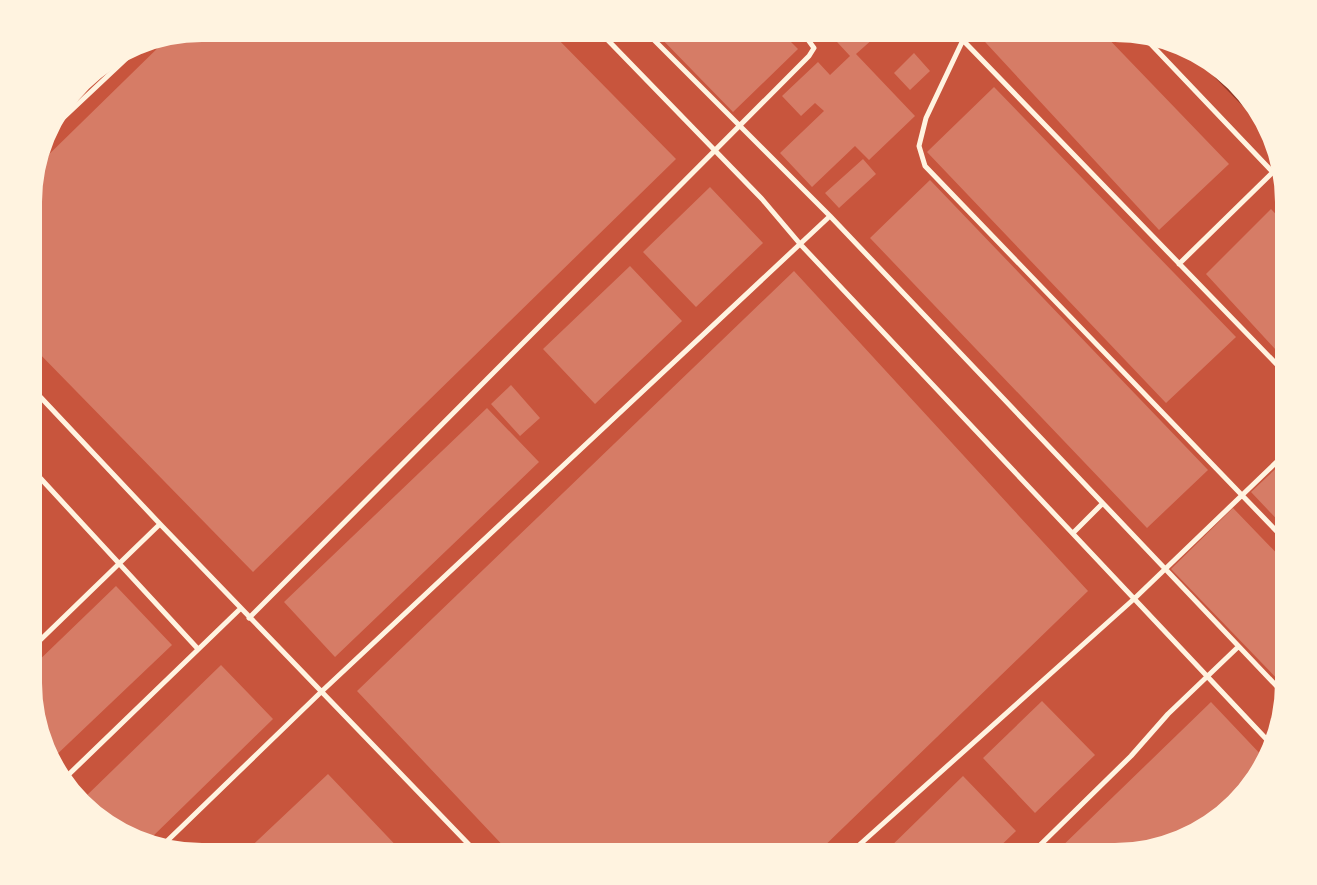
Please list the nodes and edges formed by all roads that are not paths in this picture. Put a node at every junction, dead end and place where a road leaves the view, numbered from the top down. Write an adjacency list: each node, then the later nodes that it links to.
1 (610, 42): 10 (lane)
2 (656, 42): 9 (lane)
3 (810, 42): 9 (lane)
4 (962, 42): 20 (lane)
5 (965, 42): 15 (lane)
6 (1153, 46): 11 (lane)
7 (120, 64): 8 (lane)
8 (70, 111)
9 (738, 127): 10 (lane); 13 (lane)
10 (714, 149): 14 (lane); 29 (lane)
11 (1272, 171)
12 (1272, 173): 15 (lane)
13 (830, 216): 14 (lane); 21 (lane)
14 (801, 245): 24 (lane); 35 (lane)
15 (1180, 264): 16 (lane)
16 (1275, 363)
17 (42, 399): 22 (lane)
18 (1275, 463): 20 (lane)
19 (42, 480): 25 (lane)
20 (1242, 495): 23 (lane); 26 (lane)
21 (1102, 504): 24 (lane); 26 (lane)
22 (160, 524): 25 (lane); 28 (lane)
23 (1275, 529)
24 (1073, 533): 27 (lane)
25 (118, 564): 30 (lane); 32 (lane)
26 (1163, 570): 27 (lane); 31 (lane)
27 (1135, 598): 33 (lane); 40 (lane)
28 (240, 609): 29 (lane); 32 (lane)
29 (249, 618): 35 (lane)
30 (42, 638)
31 (1238, 647): 33 (lane); 34 (lane)
32 (198, 649): 37 (lane)
33 (1207, 678): 36 (lane); 41 (lane)
34 (1275, 685)
35 (320, 693): 38 (lane); 39 (lane)
36 (1265, 737)
37 (70, 773)
38 (169, 840)
39 (467, 843)
40 (861, 843)
41 (1042, 843)

